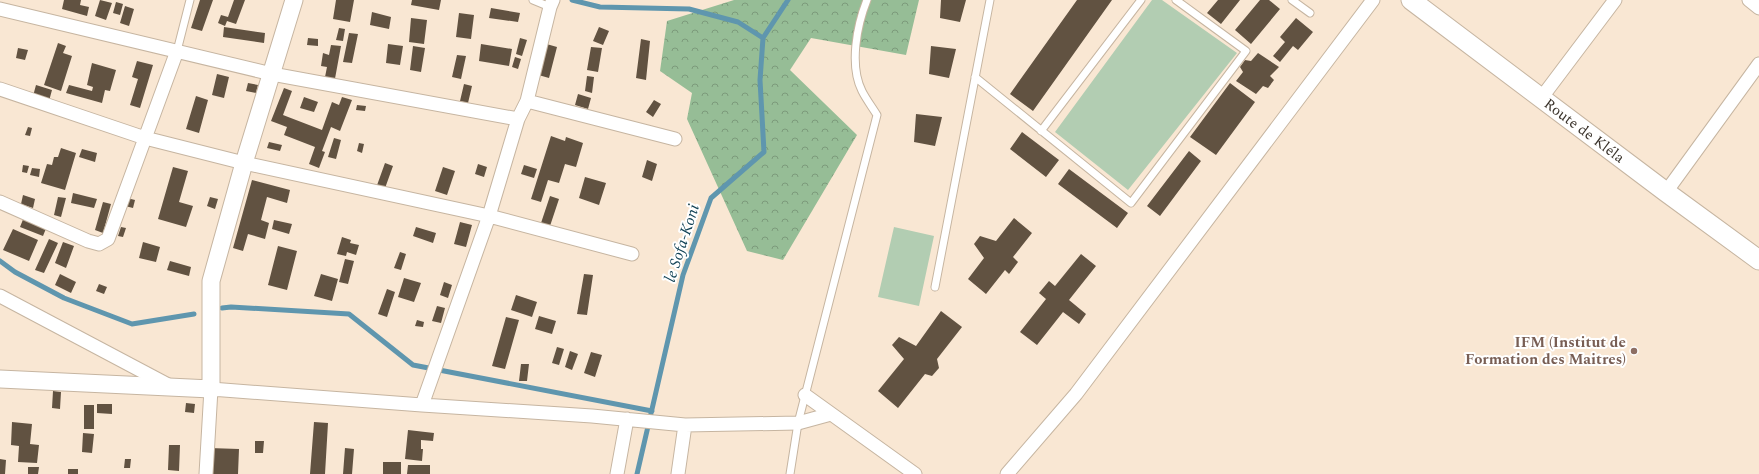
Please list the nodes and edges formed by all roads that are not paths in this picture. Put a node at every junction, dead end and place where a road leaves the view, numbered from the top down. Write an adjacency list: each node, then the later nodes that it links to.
1 (190, 0): 17 (lane)
2 (294, 0): 19 (street)
3 (533, 0): 13 (lane)
4 (867, 0): 39 (lane)
5 (990, 0): 20 (lane)
6 (1141, 0): 25 (lane)
7 (1176, 0): 25 (lane)
8 (1292, 0): 16 (lane)
9 (1373, 0): 50 (street)
10 (1411, 0): 22 (main road, Route de Kléla)
11 (1615, 0): 22 (street)
12 (1749, 0): 14 (street)
13 (552, 2): 23 (street)
14 (1759, 8)
15 (0, 9): 17 (street)
16 (1310, 13)
17 (177, 51): 19 (street); 26 (street)
18 (1759, 64): 29 (street)
19 (272, 74): 24 (street); 28 (street)
20 (975, 78): 25 (lane); 34 (lane)
21 (0, 89): 26 (street)
22 (1542, 97): 29 (main road, Route de Kléla)
23 (527, 101): 24 (street); 27 (street)
24 (518, 119): 31 (street)
25 (1042, 131)
26 (145, 138): 28 (street); 30 (street)
27 (675, 139)
28 (244, 163): 31 (street); 38 (street)
29 (1666, 192): 33 (main road, Route de Kléla)
30 (0, 202)
31 (489, 216): 32 (street); 40 (street)
32 (632, 254)
33 (1759, 260)
34 (935, 287)
35 (0, 296): 37 (street)
36 (0, 379): 37 (street)
37 (171, 387): 38 (street)
38 (211, 389): 40 (street); 45 (street)
39 (805, 395): 41 (street); 43 (lane)
40 (422, 405): 42 (street)
41 (831, 414): 43 (street); 49 (street)
42 (627, 419): 44 (street); 46 (street)
43 (798, 423): 44 (street); 48 (lane)
44 (685, 425): 47 (street)
45 (206, 474)
46 (617, 474)
47 (678, 474)
48 (790, 474)
49 (915, 474)
50 (1007, 474)

